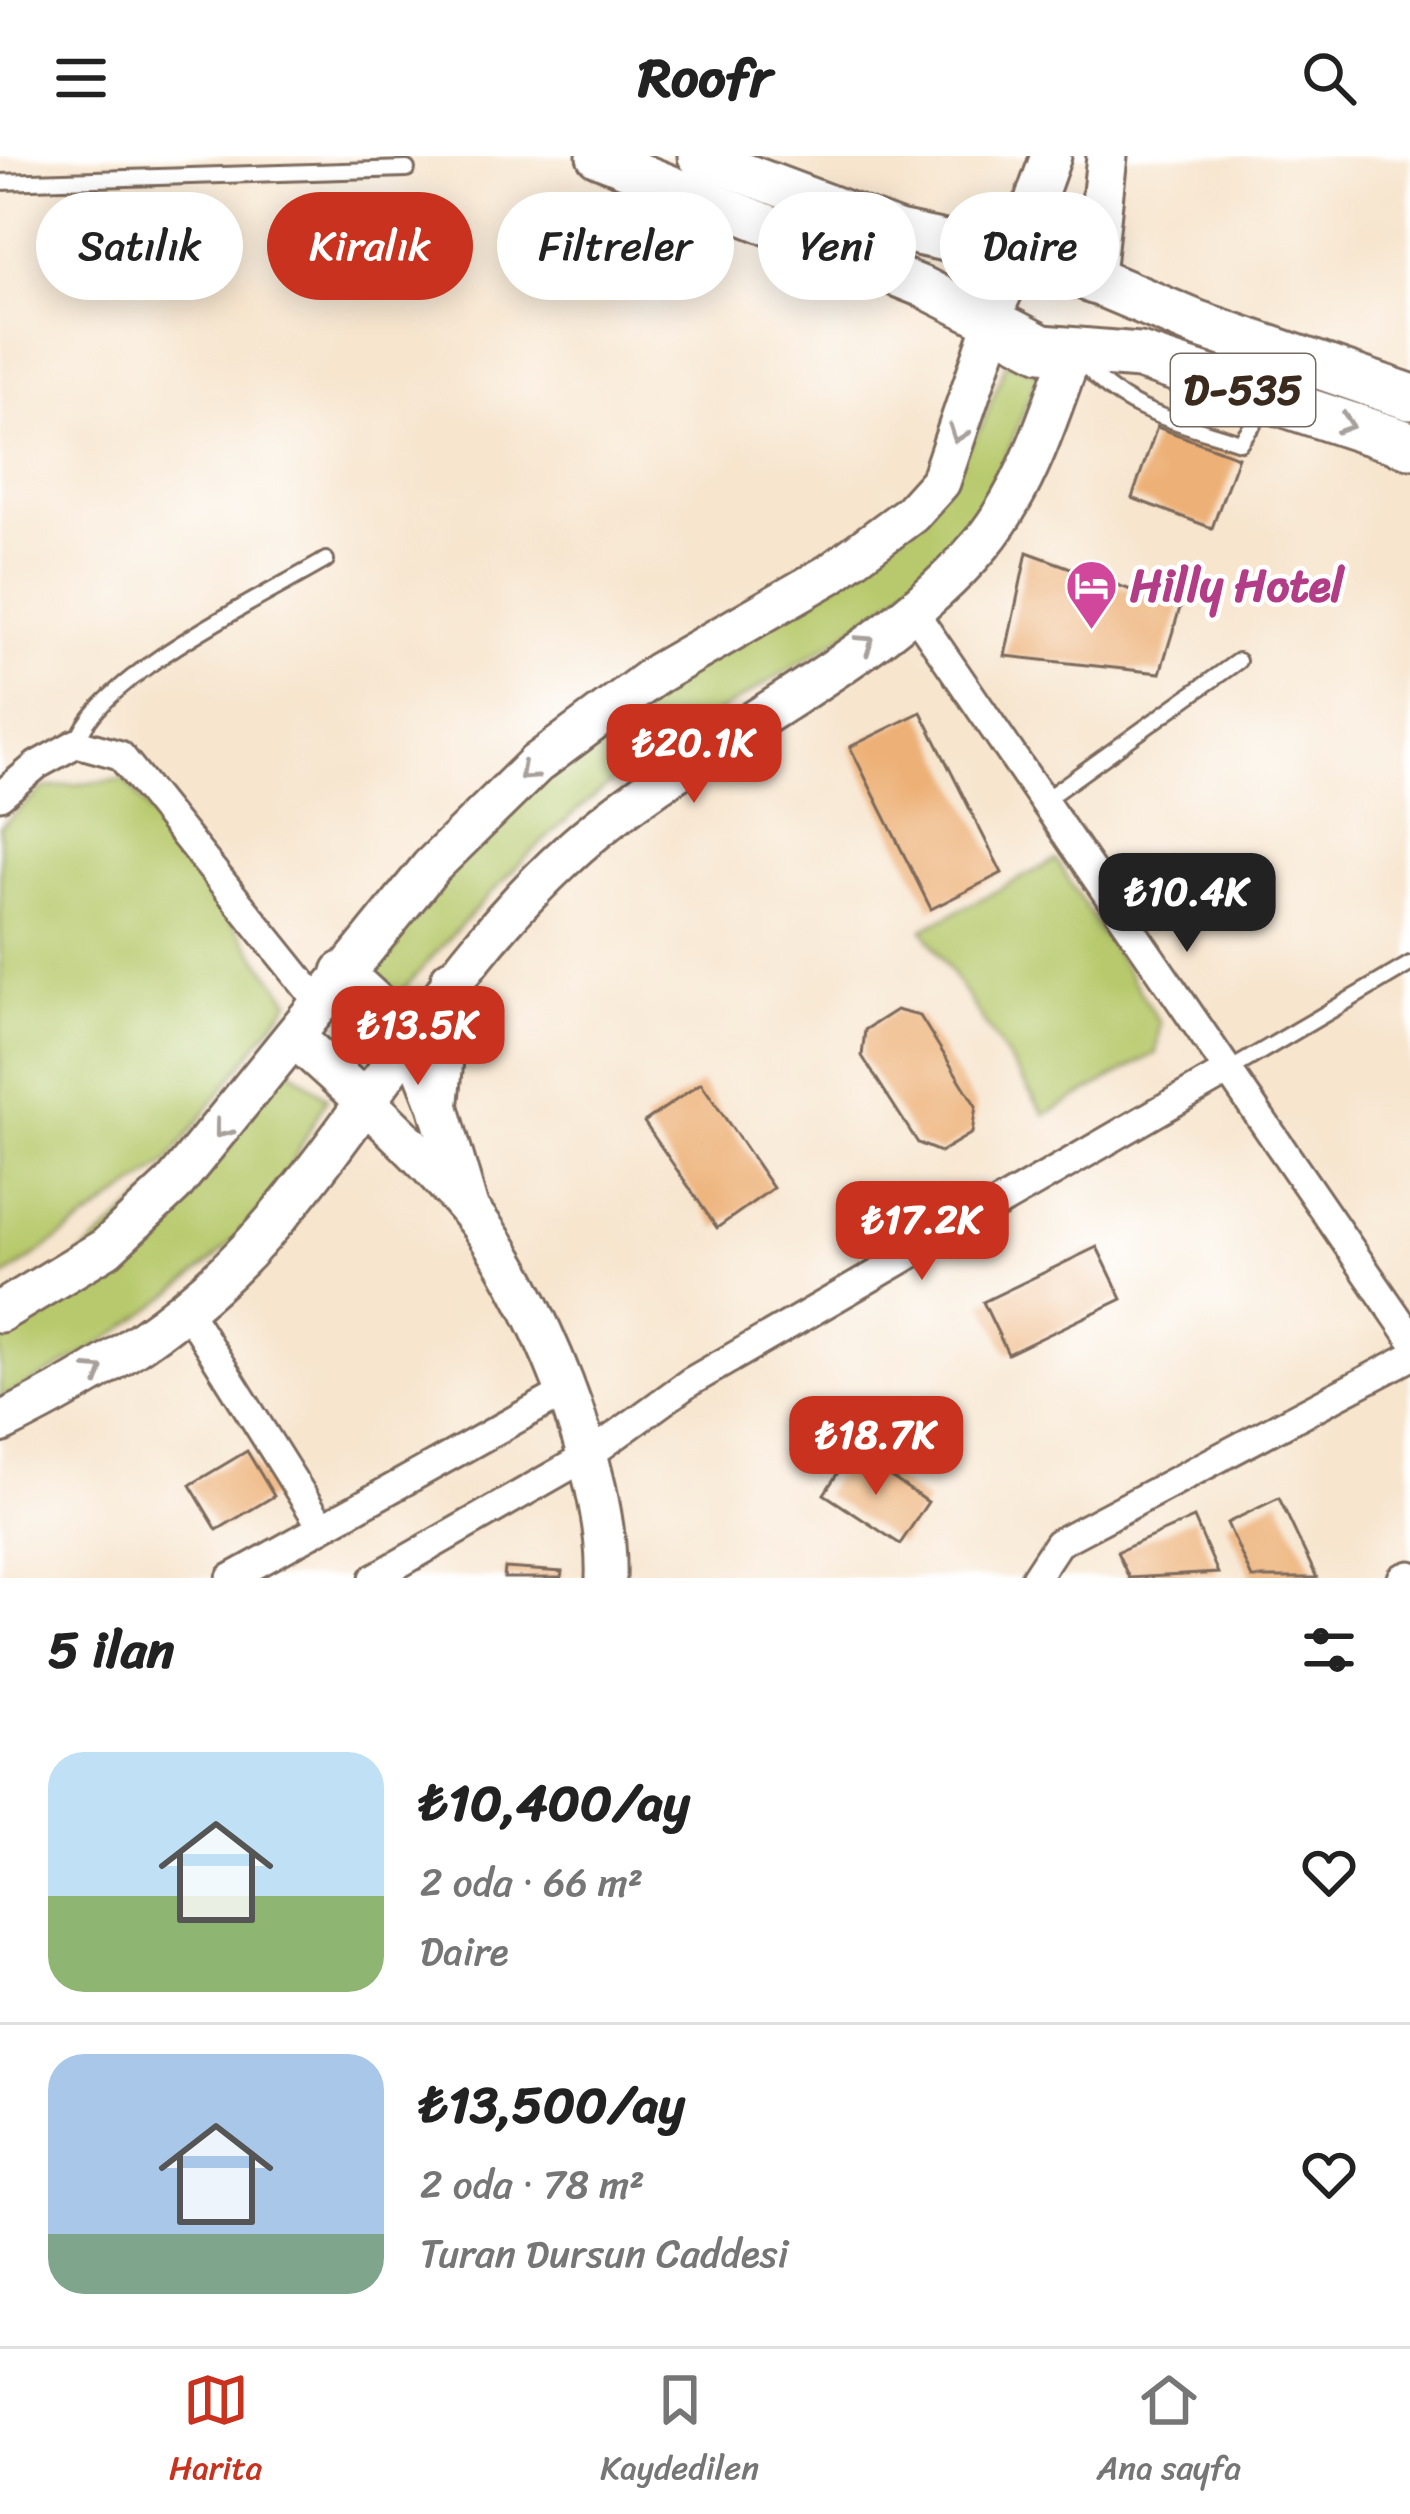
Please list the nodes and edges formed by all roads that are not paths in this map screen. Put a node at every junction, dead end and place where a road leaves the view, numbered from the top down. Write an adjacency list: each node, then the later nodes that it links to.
1 (597, 156): 13 (main road, D-535)
2 (698, 156): 9 (main road, D-535)
3 (1051, 156): 7 (main road)
4 (1107, 156): 8 (main road)
5 (407, 169): 6 (lane)
6 (0, 182)
7 (1038, 192)
8 (1103, 192)
9 (940, 240)
10 (1119, 293): 15 (main road, D-535)
11 (995, 300): 13 (main road)
12 (1093, 300): 14 (main road)
13 (994, 323): 14 (main road, D-535); 25 (main road, one-way to 25)
14 (1073, 349): 16 (main road, D-535, one-way to 16); 18 (main road)
15 (1410, 398)
16 (1410, 445)
17 (326, 560): 20 (lane)
18 (912, 609): 22 (street); 24 (main road, one-way to 18)
19 (1238, 661): 22 (lane)
20 (76, 743): 21 (street); 25 (street)
21 (0, 796)
22 (1043, 801): 28 (street)
23 (1410, 964): 28 (lane)
24 (451, 979): 26 (main road); 30 (main road)
25 (331, 988): 26 (main road); 27 (main road)
26 (410, 1034): 29 (main road); 30 (main road)
27 (296, 1039): 29 (main road); 35 (main road, one-way to 35)
28 (1228, 1071): 36 (street); 40 (street)
29 (365, 1099): 31 (main road); 32 (main road)
30 (438, 1106): 33 (main road)
31 (420, 1161): 32 (main road); 33 (main road)
32 (297, 1193): 34 (main road)
33 (468, 1208): 38 (main road)
34 (185, 1308): 39 (main road, one-way to 34); 41 (street)
35 (0, 1312)
36 (1410, 1336)
37 (1410, 1357): 45 (street)
38 (565, 1392): 40 (main road); 41 (street)
39 (0, 1423)
40 (589, 1455): 43 (street); 44 (main road)
41 (322, 1527): 42 (street)
42 (231, 1578)
43 (374, 1578)
44 (606, 1578)
45 (1035, 1578)

